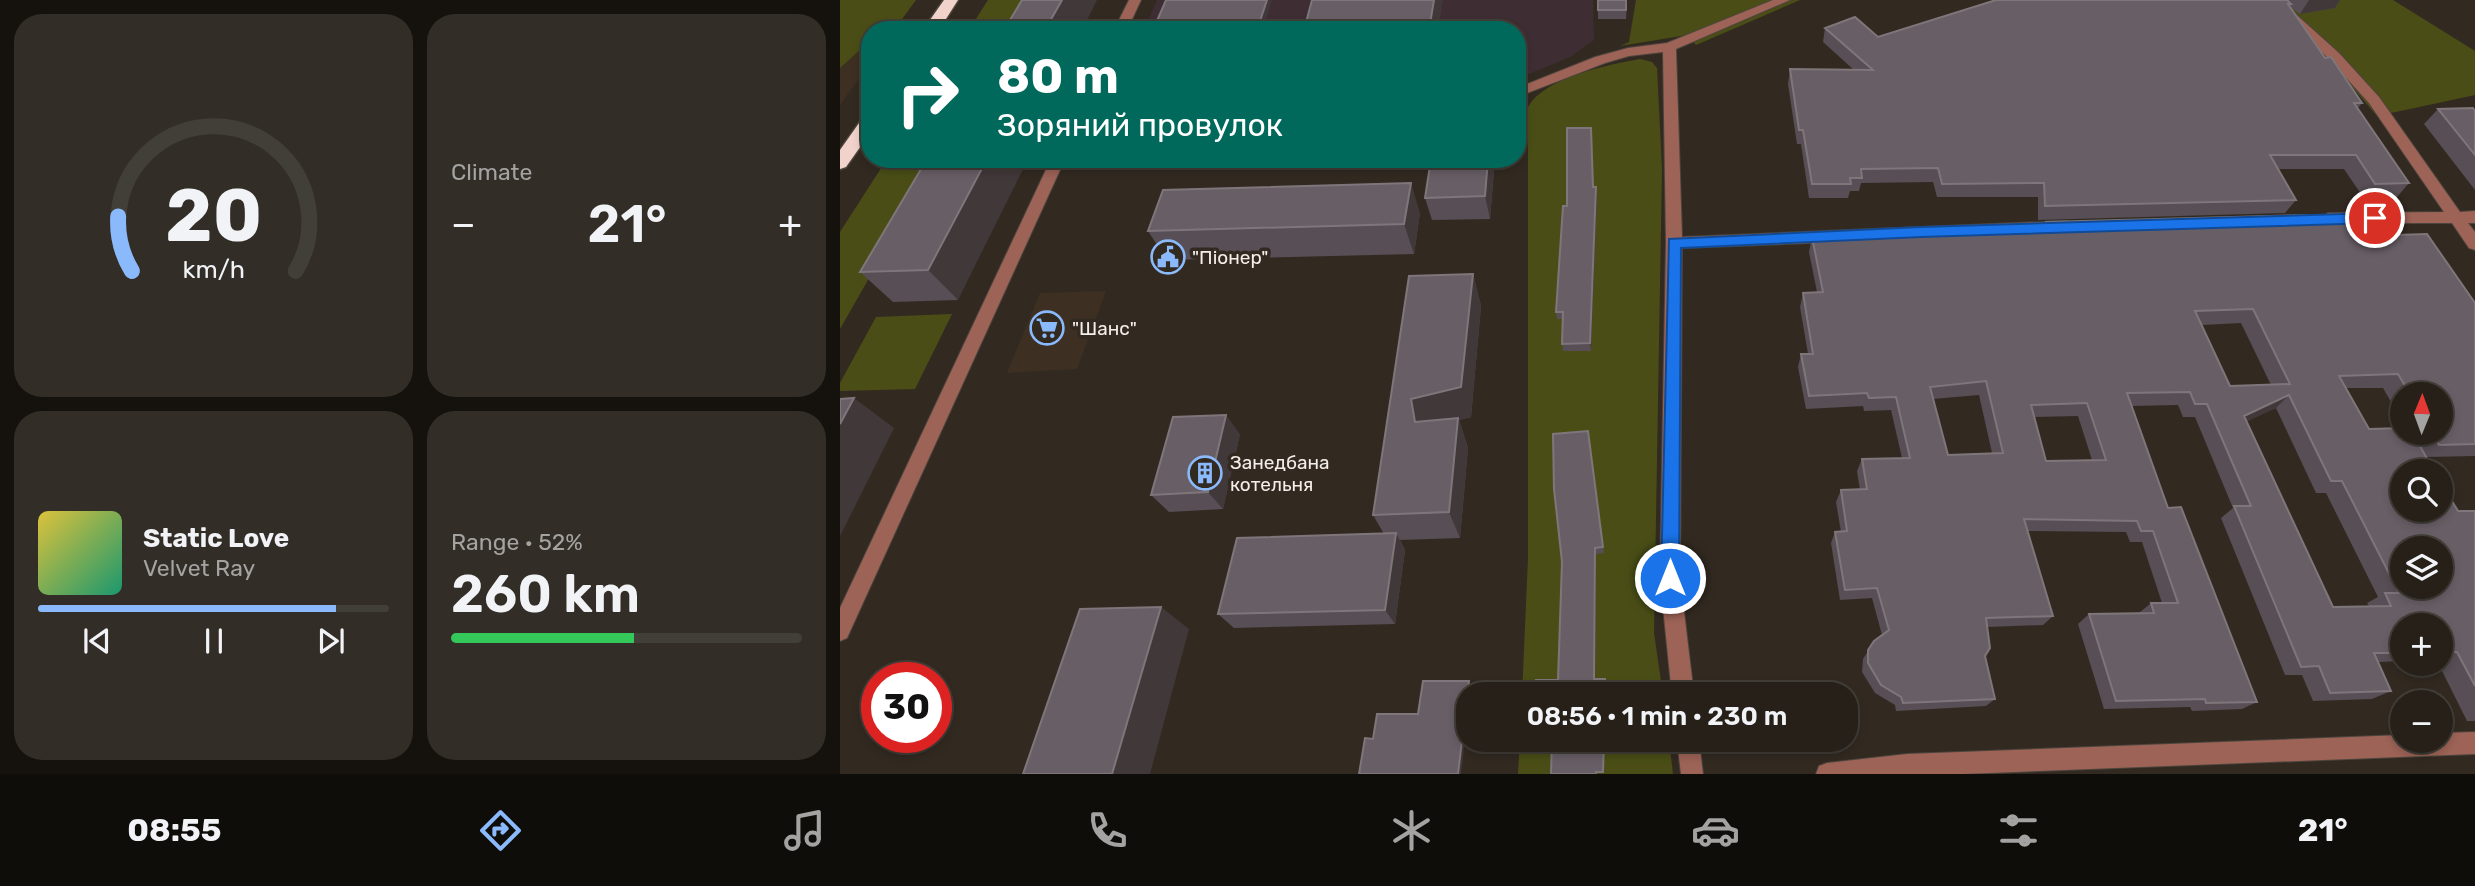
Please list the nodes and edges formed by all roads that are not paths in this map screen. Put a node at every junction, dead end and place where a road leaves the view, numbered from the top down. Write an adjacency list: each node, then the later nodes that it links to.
1 (951, 0): 5 (highway)
2 (1135, 0): 6 (street)
3 (1784, 0): 7 (street)
4 (2273, 0): 12 (street)
5 (937, 21)
6 (1124, 21)
7 (1669, 47): 8 (street); 16 (street)
8 (1526, 89)
9 (861, 133): 10 (highway)
10 (840, 163)
11 (1054, 168): 18 (street)
12 (2455, 216): 13 (street); 14 (street); 17 (street)
13 (2475, 217)
14 (2315, 220)
15 (2078, 226): 16 (street)
16 (1674, 243): 19 (street)
17 (2475, 244)
18 (840, 631)
19 (1682, 682)
20 (2475, 743): 23 (street)
21 (1689, 752): 22 (street)
22 (1692, 774)
23 (1827, 774)

